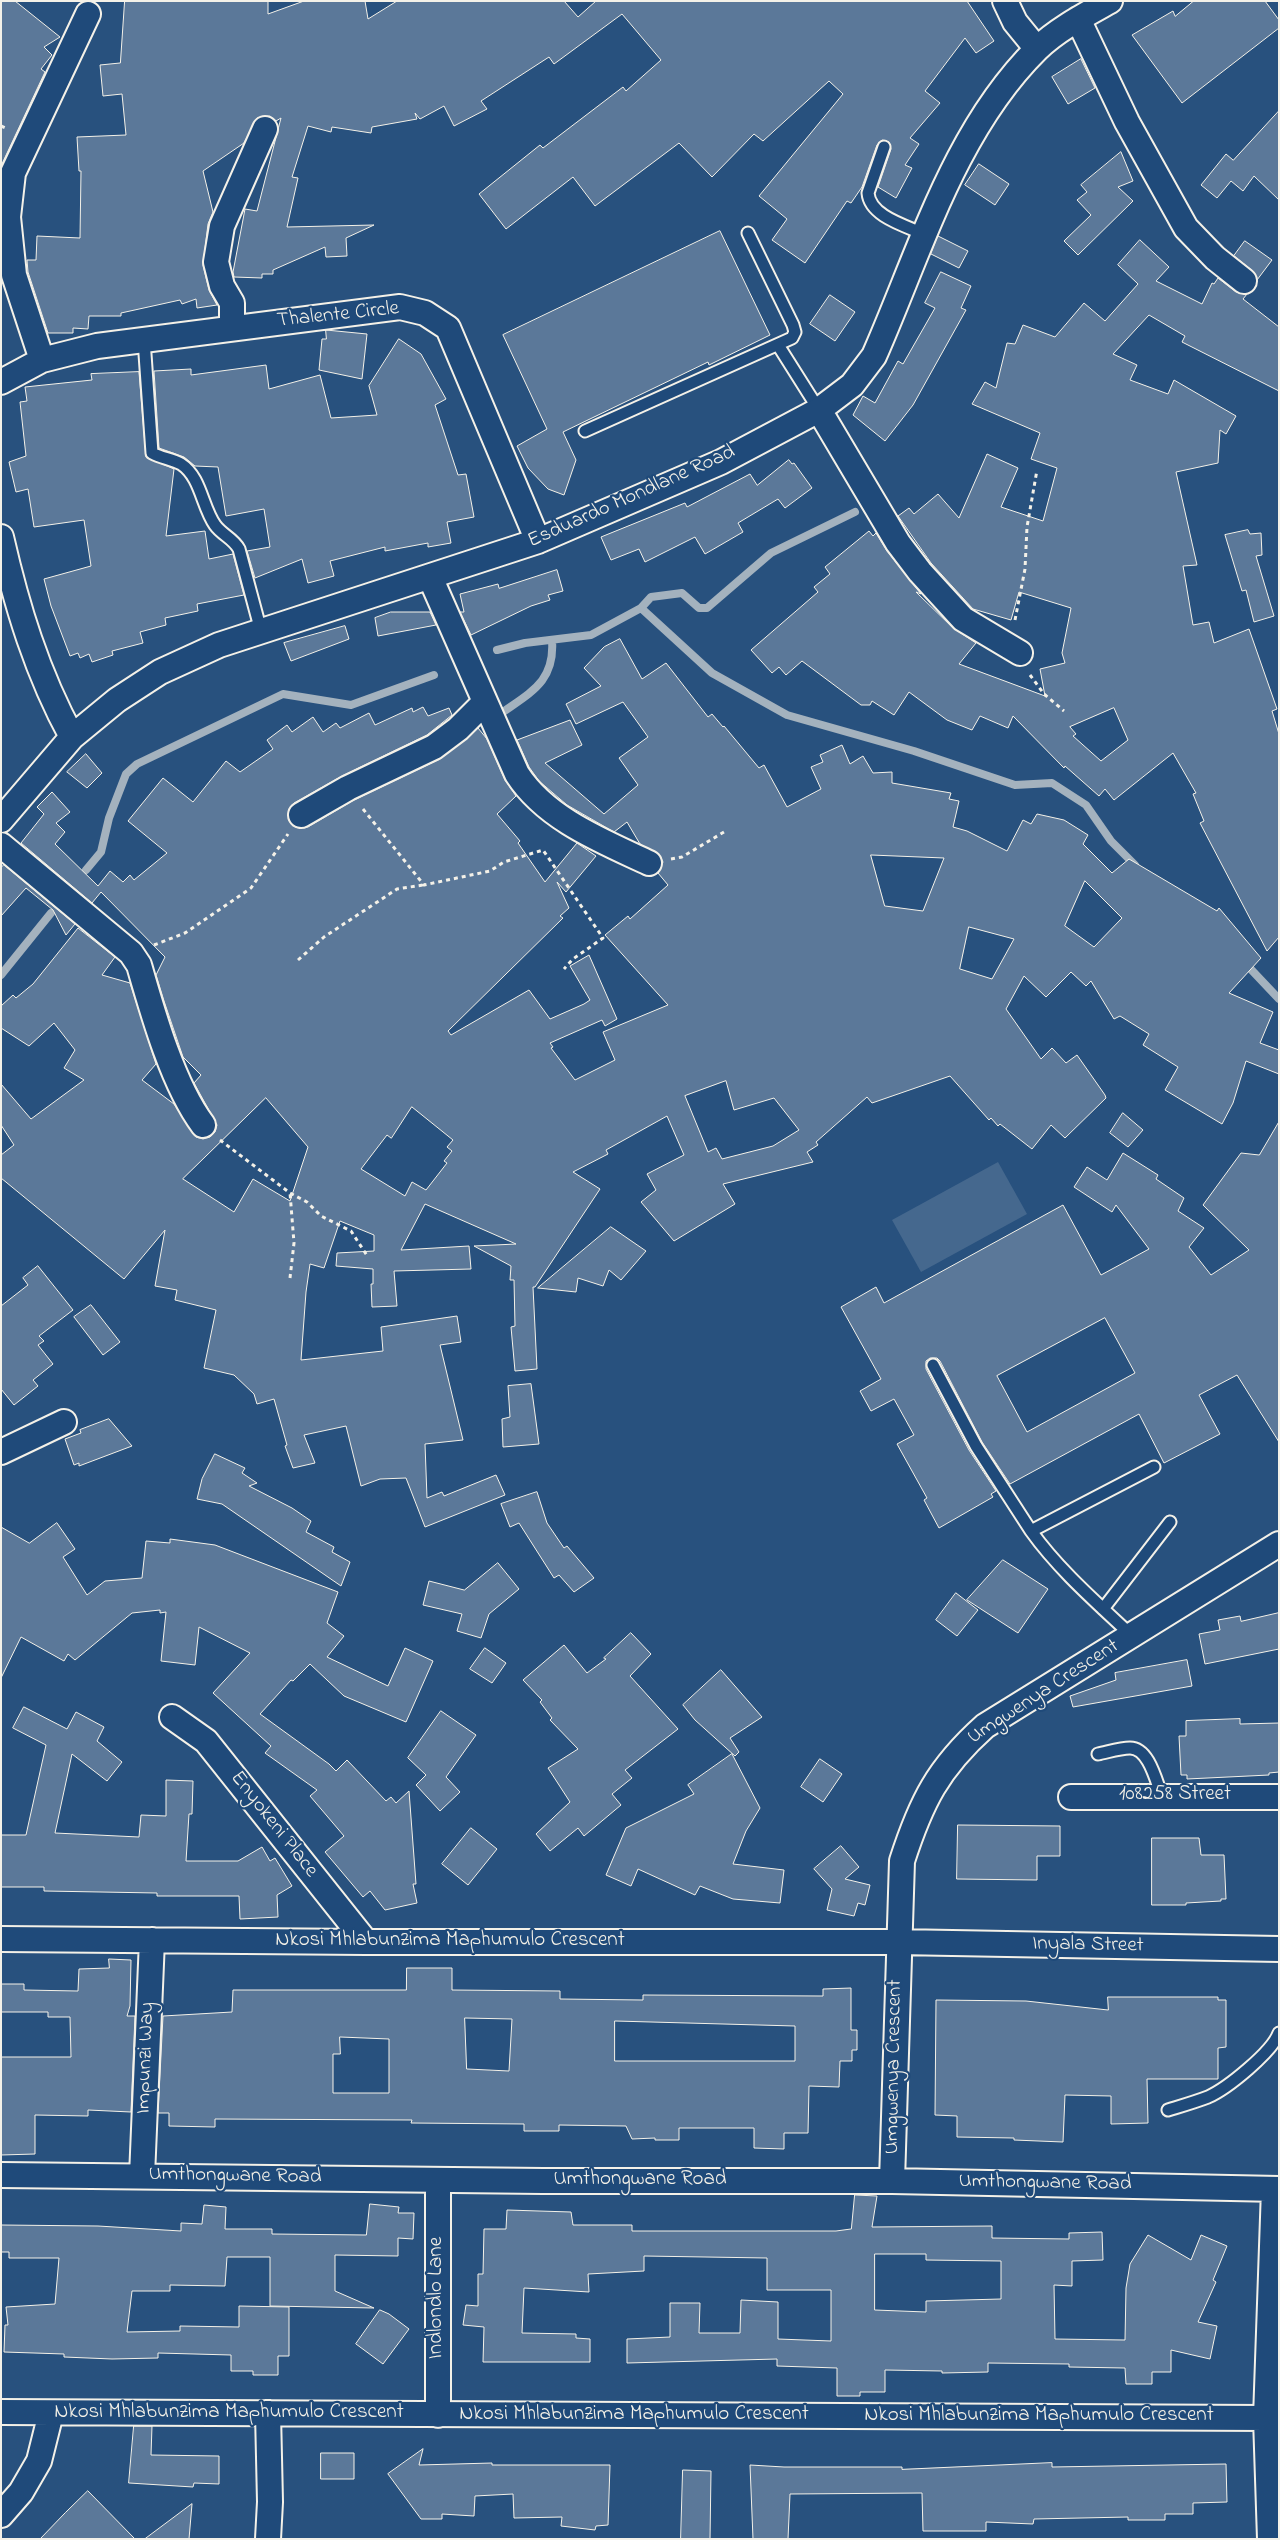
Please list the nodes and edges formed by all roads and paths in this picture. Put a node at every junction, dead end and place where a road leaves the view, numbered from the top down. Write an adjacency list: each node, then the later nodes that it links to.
1 (1005, 1): 5 (street)
2 (1110, 1): 4 (street, Esduardo Mondlane Road)
3 (88, 14): 14 (street)
4 (1078, 19): 5 (street, Esduardo Mondlane Road); 10 (street)
5 (1038, 49): 9 (street, Esduardo Mondlane Road)
6 (265, 129): 11 (street)
7 (884, 148): 9 (lane)
8 (748, 233): 13 (lane)
9 (926, 235): 16 (street, Esduardo Mondlane Road)
10 (1244, 281)
11 (232, 328): 12 (street, Thalente Circle); 20 (street, Thalente Circle)
12 (144, 340): 14 (street, Thalente Circle); 22 (lane)
13 (778, 345): 16 (lane); 17 (lane)
14 (42, 360): 15 (street, Thalente Circle)
15 (1, 382)
16 (819, 410): 20 (street, Esduardo Mondlane Road); 23 (street)
17 (585, 431)
18 (1037, 470): 23 (path)
19 (1, 538): 26 (street)
20 (538, 541): 21 (street, Esduardo Mondlane Road)
21 (430, 577): 22 (street, Esduardo Mondlane Road); 24 (street)
22 (261, 631): 26 (street, Esduardo Mondlane Road)
23 (1015, 650): 25 (path)
24 (485, 702): 27 (street); 32 (street)
25 (1064, 711)
26 (72, 737): 29 (street, Esduardo Mondlane Road)
27 (348, 788): 28 (street); 33 (path)
28 (301, 815): 34 (path)
29 (1, 820)
30 (724, 832): 32 (path)
31 (1, 845): 34 (street)
32 (649, 863)
33 (424, 885): 35 (path); 36 (path)
34 (131, 954): 37 (street)
35 (298, 960)
36 (564, 969)
37 (203, 1126): 38 (path)
38 (290, 1193): 39 (path); 40 (path)
39 (368, 1257)
40 (290, 1278)
41 (933, 1365): 46 (lane)
42 (64, 1422): 43 (street)
43 (1, 1452)
44 (1154, 1467): 46 (lane)
45 (1170, 1522): 48 (lane)
46 (1031, 1531): 48 (lane)
47 (1279, 1544): 49 (street, Umgwenya Crescent)
48 (1103, 1608): 49 (lane)
49 (1131, 1635): 58 (street, Umgwenya Crescent)
50 (172, 1717): 57 (street, Enyokeni Place)
51 (1098, 1754): 53 (lane)
52 (1072, 1796): 53 (street, 108258 Street)
53 (1162, 1796): 54 (street, 108258 Street)
54 (1279, 1797)
55 (1, 1939): 56 (street, Nkosi Mhlabunzima Maphumulo Crescent)
56 (152, 1940): 57 (street, Nkosi Mhlabunzima Maphumulo Crescent); 63 (street, Impunzi Way)
57 (366, 1942): 58 (street, Nkosi Mhlabunzima Maphumulo Crescent)
58 (898, 1942): 59 (street, Inyala Street); 65 (street, Umgwenya Crescent)
59 (1279, 1950)
60 (1279, 2032): 61 (lane)
61 (1168, 2110)
62 (1, 2176): 63 (street, Umthongwane Road)
63 (142, 2176): 64 (street, Umthongwane Road)
64 (438, 2180): 65 (street, Umthongwane Road); 70 (street, Indlondlo Lane)
65 (892, 2180): 66 (street, Umthongwane Road)
66 (1277, 2189): 71 (street)
67 (1, 2412): 69 (street, Nkosi Mhlabunzima Maphumulo Crescent)
68 (268, 2413): 69 (street, Nkosi Mhlabunzima Maphumulo Crescent); 70 (street, Nkosi Mhlabunzima Maphumulo Crescent); 73 (street)
69 (51, 2414): 72 (street)
70 (438, 2415): 71 (street, Nkosi Mhlabunzima Maphumulo Crescent)
71 (1266, 2418): 74 (street)
72 (1, 2515)
73 (268, 2539)
74 (1270, 2539)

